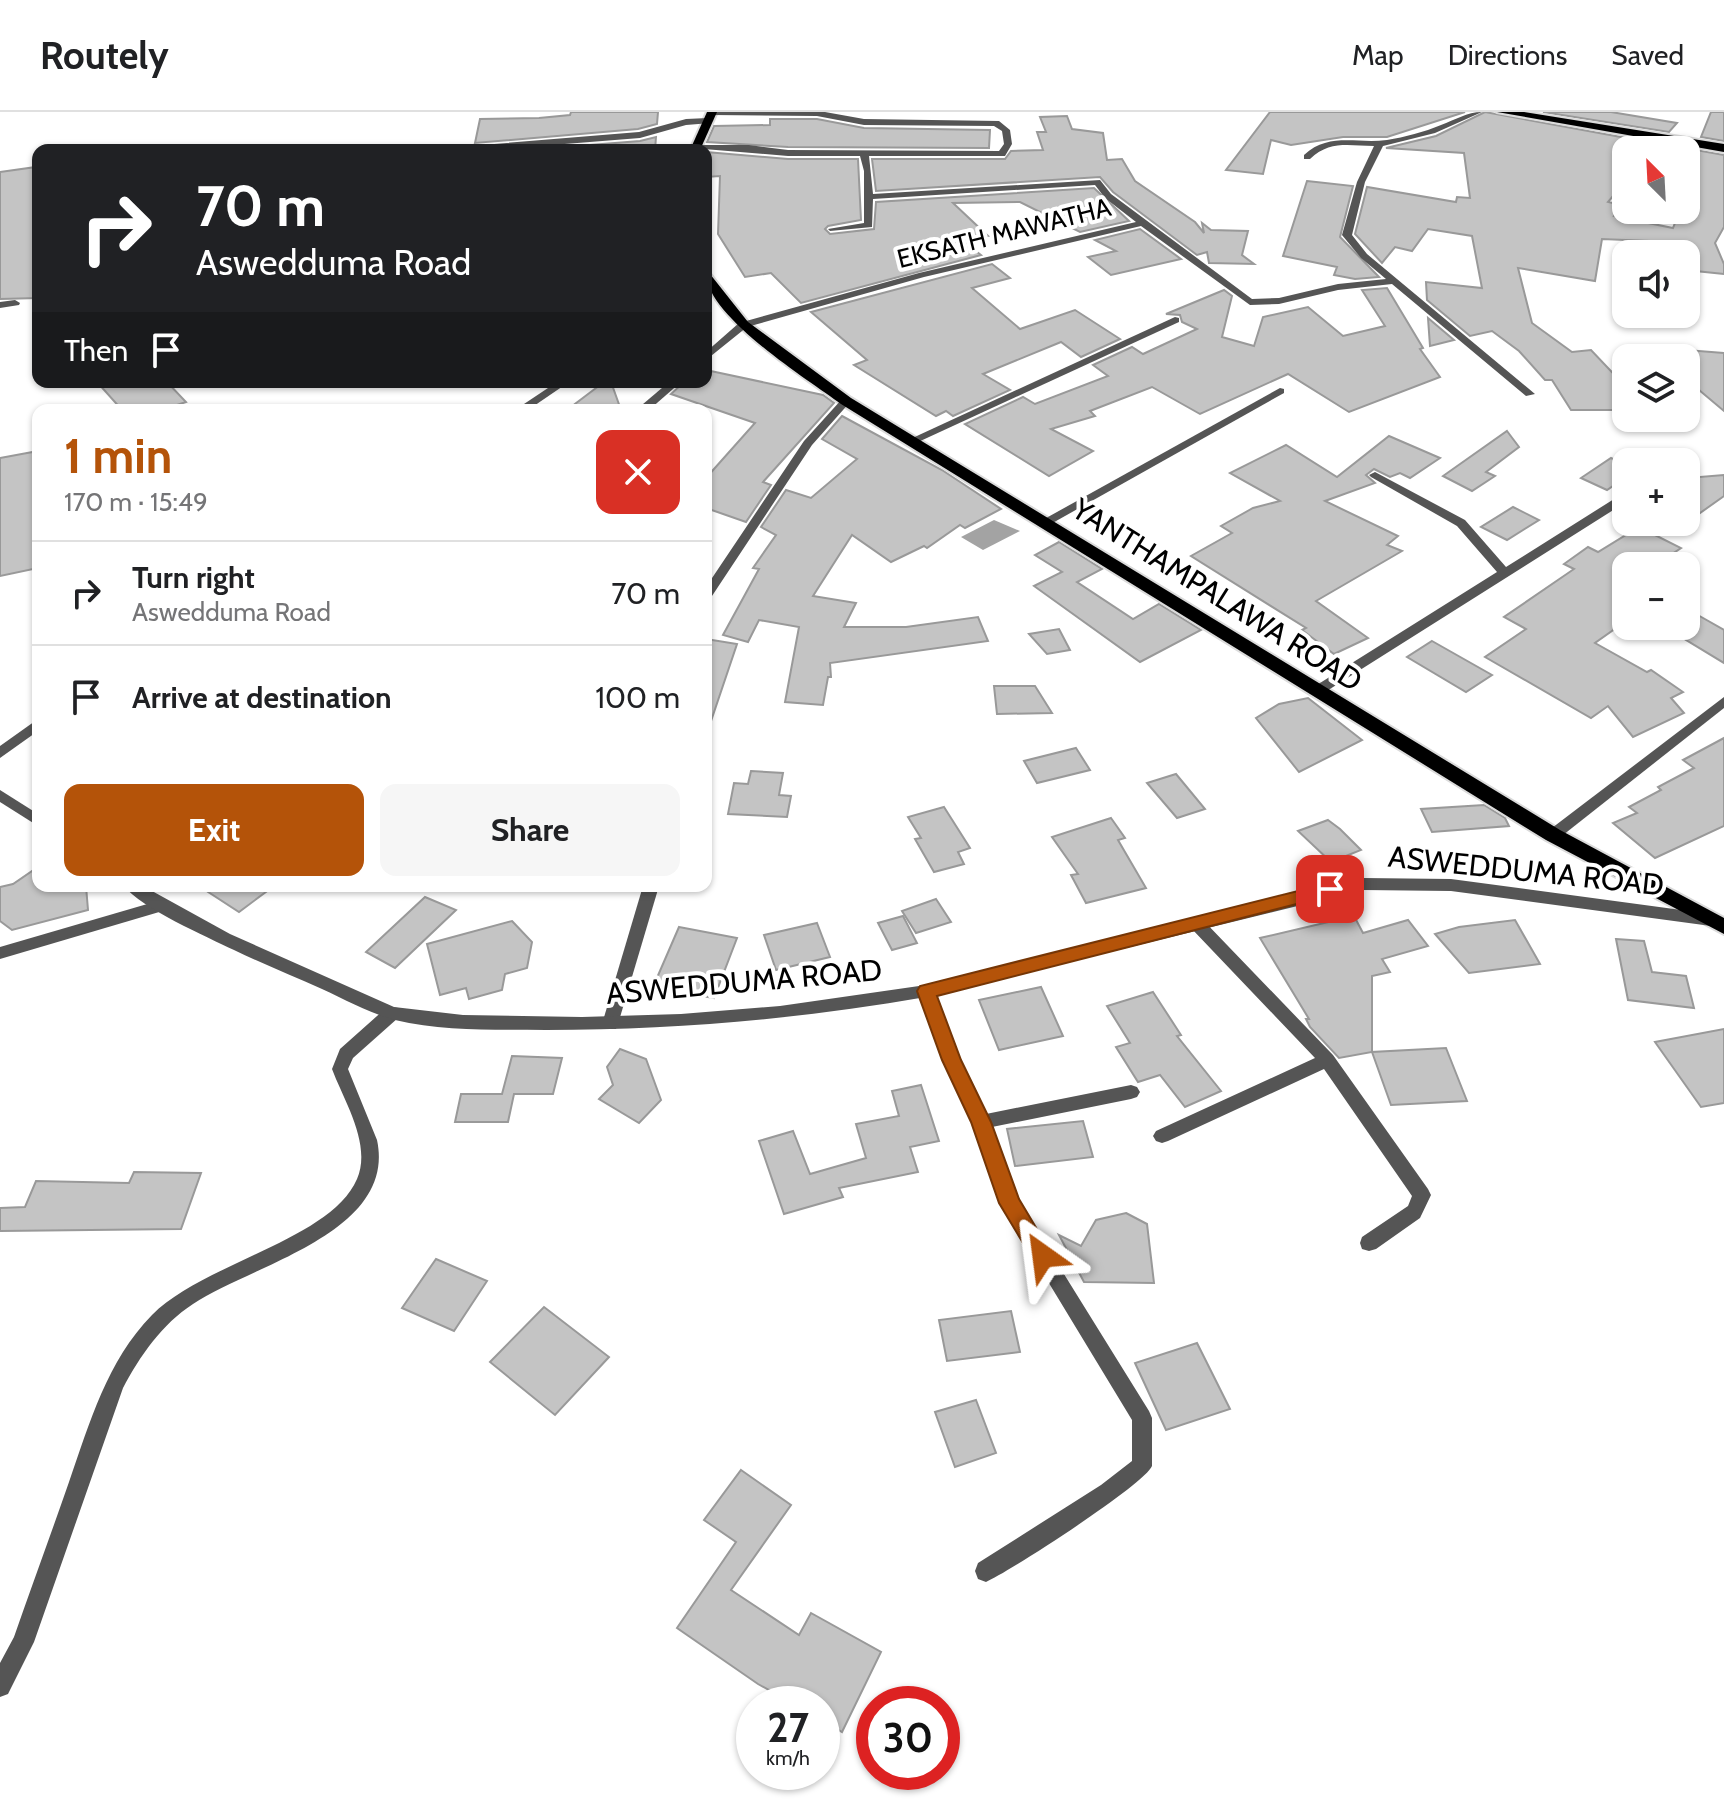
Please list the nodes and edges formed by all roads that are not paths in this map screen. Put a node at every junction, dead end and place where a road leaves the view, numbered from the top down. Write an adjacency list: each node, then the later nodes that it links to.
1 (1478, 112): 4 (street)
2 (1503, 112): 7 (highway)
3 (710, 115): 5 (street); 6 (main road); 9 (street)
4 (1380, 143): 10 (street); 14 (street)
5 (530, 144)
6 (698, 144)
7 (1724, 148)
8 (712, 149): 9 (street)
9 (864, 153): 11 (street)
10 (1307, 157)
11 (869, 197): 12 (street); 13 (street)
12 (1143, 223): 14 (street, EKSATH MAWATHA); 19 (street, EKSATH MAWATHA)
13 (833, 229)
14 (1396, 281): 24 (street)
15 (712, 290): 19 (main road, YANTHAMPALAWA ROAD)
16 (15, 303): 17 (street)
17 (0, 305)
18 (1175, 320): 28 (street)
19 (743, 325): 20 (street); 25 (main road, YANTHAMPALAWA ROAD)
20 (712, 352)
21 (555, 388): 26 (street)
22 (669, 388): 27 (street)
23 (1280, 391): 31 (street)
24 (1530, 394)
25 (846, 401): 28 (main road, YANTHAMPALAWA ROAD); 33 (street)
26 (530, 404)
27 (649, 404)
28 (912, 441): 31 (main road, YANTHAMPALAWA ROAD)
29 (1375, 475): 32 (street)
30 (1612, 506): 32 (street)
31 (1045, 522): 34 (main road, YANTHAMPALAWA ROAD)
32 (1505, 574): 34 (street)
33 (712, 587)
34 (1317, 691): 40 (main road, YANTHAMPALAWA ROAD)
35 (1724, 701): 40 (street)
36 (32, 729): 37 (street)
37 (0, 753)
38 (0, 795): 39 (street)
39 (32, 817)
40 (1553, 835): 44 (main road, YANTHAMPALAWA ROAD)
41 (141, 892): 43 (street, ASWEDDUMA ROAD)
42 (649, 892): 49 (street)
43 (161, 906): 46 (street); 48 (street, ASWEDDUMA ROAD)
44 (1718, 923): 45 (street, ASWEDDUMA ROAD)
45 (1197, 924): 47 (street, ASWEDDUMA ROAD); 50 (street)
46 (0, 953)
47 (926, 991): 49 (street, ASWEDDUMA ROAD); 52 (street)
48 (392, 1013): 49 (street, ASWEDDUMA ROAD); 56 (street)
49 (610, 1024)
50 (1327, 1060): 53 (street); 54 (street)
51 (1131, 1092): 52 (street)
52 (981, 1122): 55 (street)
53 (1162, 1136)
54 (1369, 1243)
55 (986, 1571)
56 (0, 1686)

